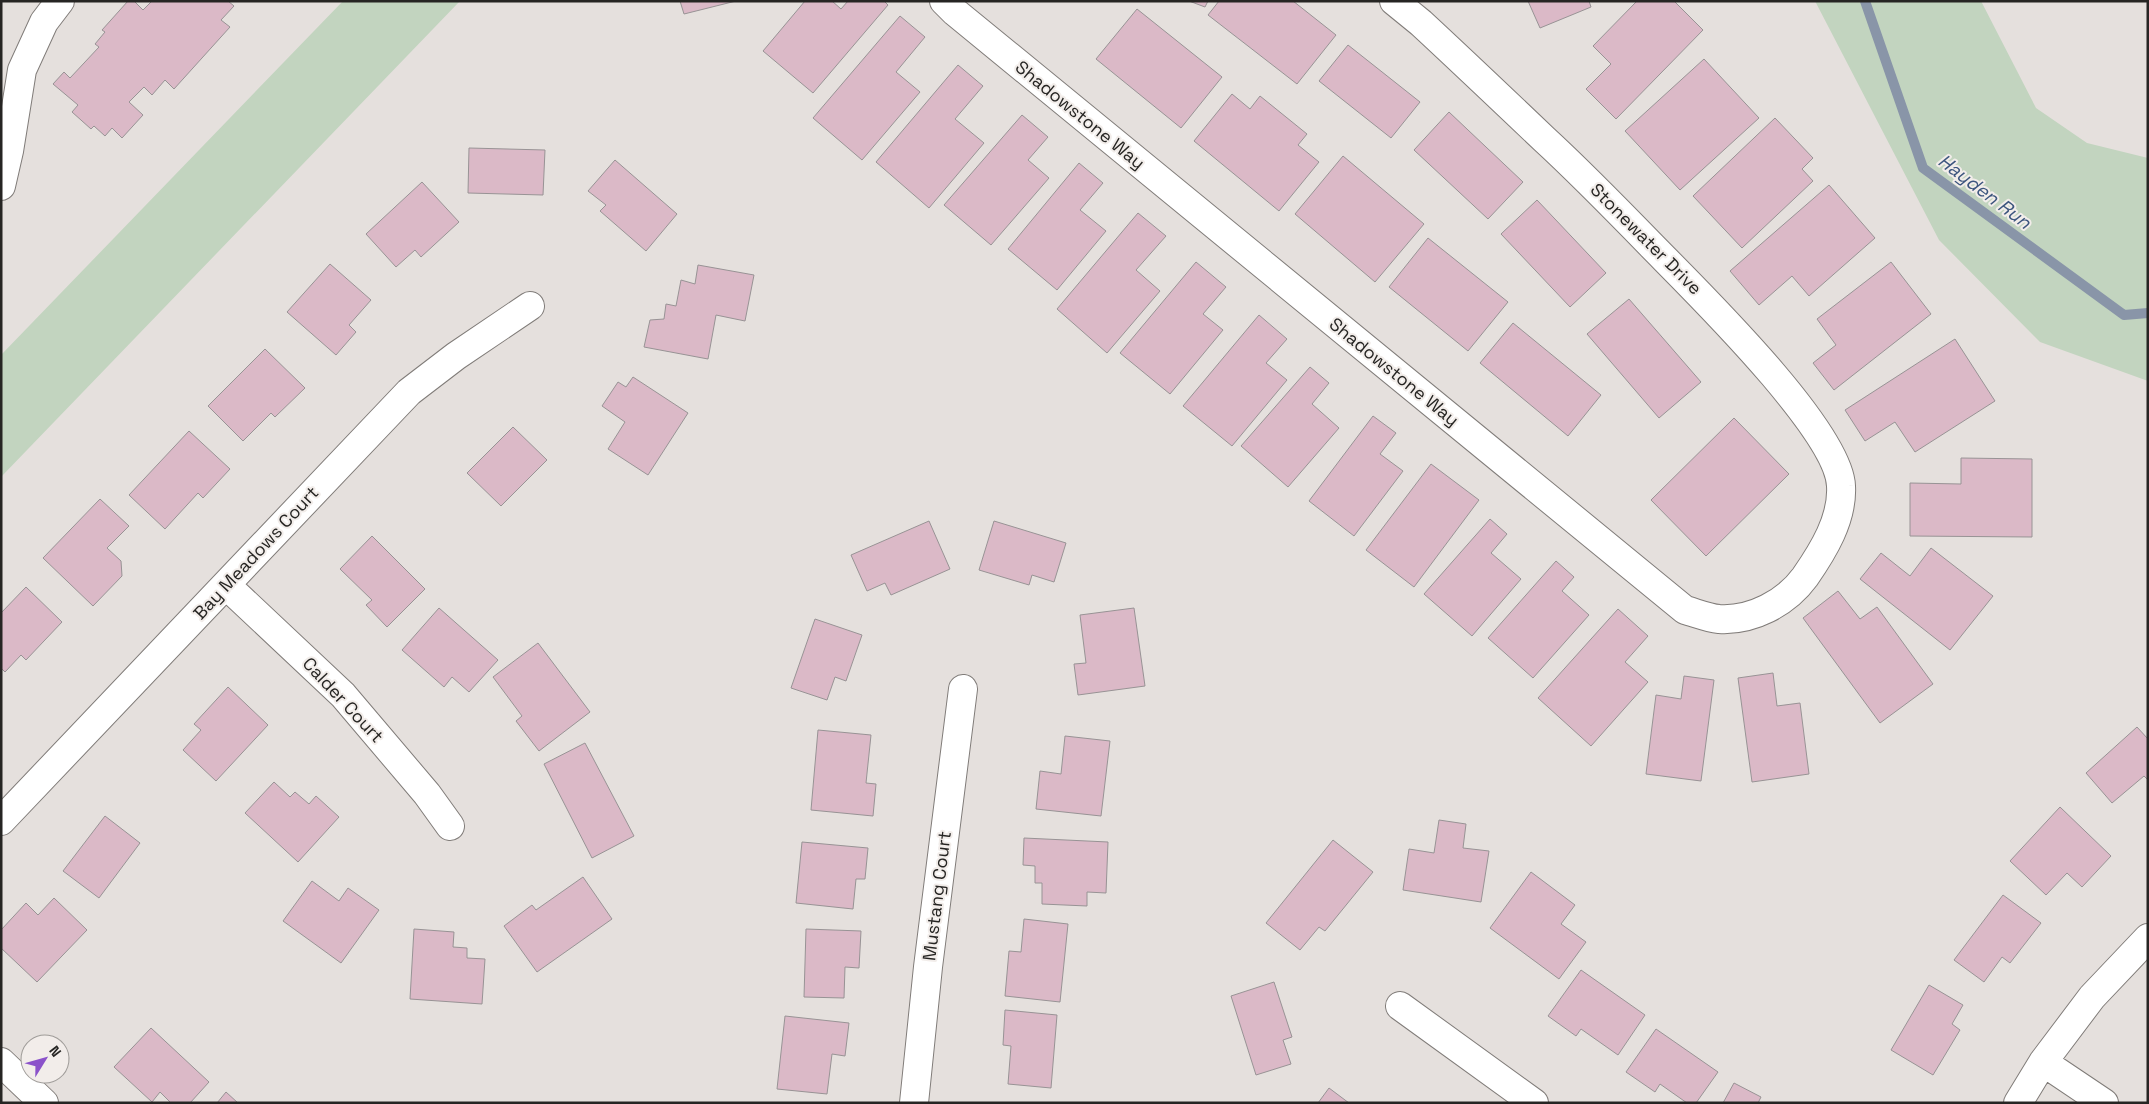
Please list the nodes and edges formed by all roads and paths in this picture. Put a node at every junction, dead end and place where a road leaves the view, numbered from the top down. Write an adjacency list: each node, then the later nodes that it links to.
1 (944, 1): 6 (street, Shadowstone Way)
2 (1394, 1): 6 (street, Stonewater Drive)
3 (45, 8): 4 (street)
4 (1, 186)
5 (530, 306): 7 (street, Bay Meadows Court)
6 (1839, 514)
7 (226, 585): 9 (street, Bay Meadows Court); 10 (street, Calder Court)
8 (963, 689): 16 (street, Mustang Court)
9 (1, 821)
10 (450, 826)
11 (2148, 938): 14 (street)
12 (1400, 1006): 17 (street)
13 (1, 1062): 15 (street)
14 (2043, 1062): 18 (street); 19 (street)
15 (44, 1103)
16 (914, 1103)
17 (1534, 1103)
18 (2018, 1103)
19 (2104, 1103)

